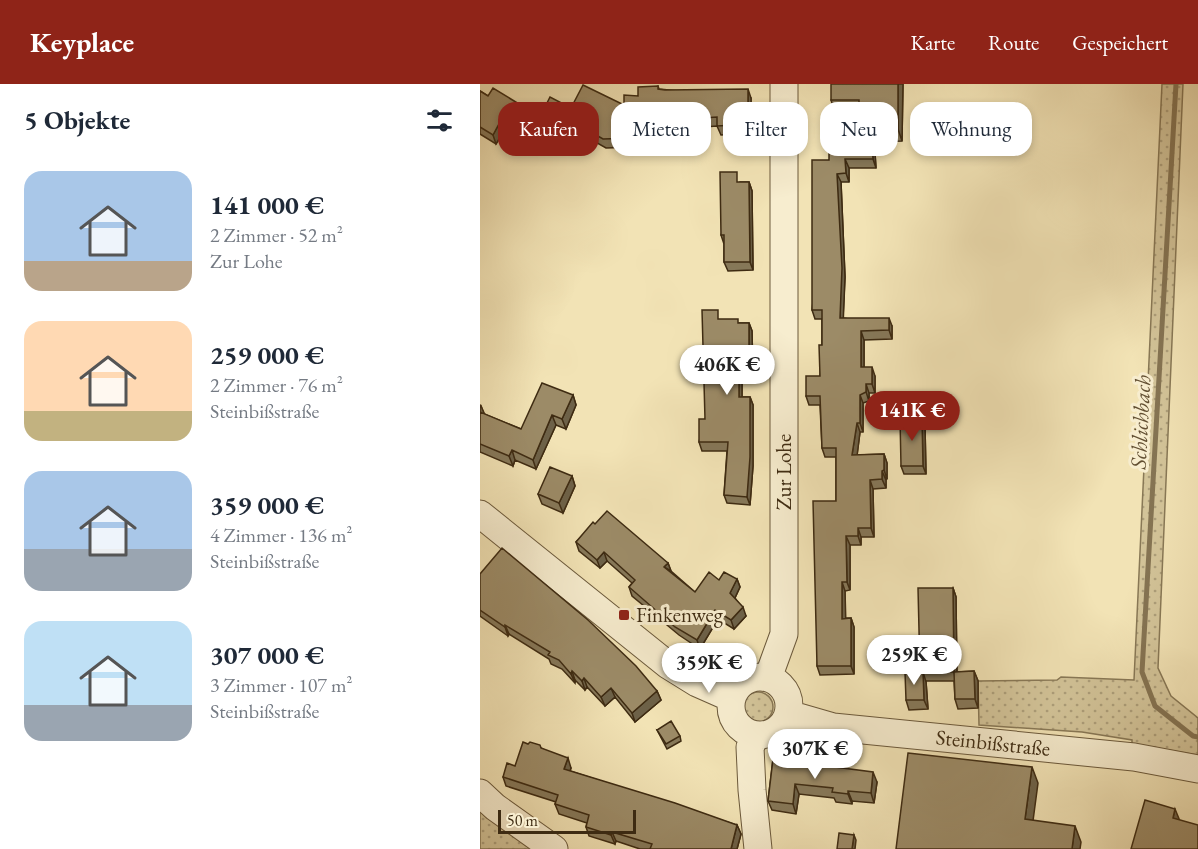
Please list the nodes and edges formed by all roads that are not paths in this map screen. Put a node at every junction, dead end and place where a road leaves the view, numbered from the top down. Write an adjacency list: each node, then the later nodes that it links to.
1 (784, 84): 3 (street, Zur Lohe)
2 (480, 514): 4 (street)
3 (768, 678): 4 (street); 5 (street)
4 (731, 698): 6 (street)
5 (788, 714): 6 (street); 7 (street, Steinbißstraße)
6 (756, 736): 10 (street)
7 (1198, 769)
8 (480, 793): 9 (street)
9 (554, 849)
10 (758, 849)

